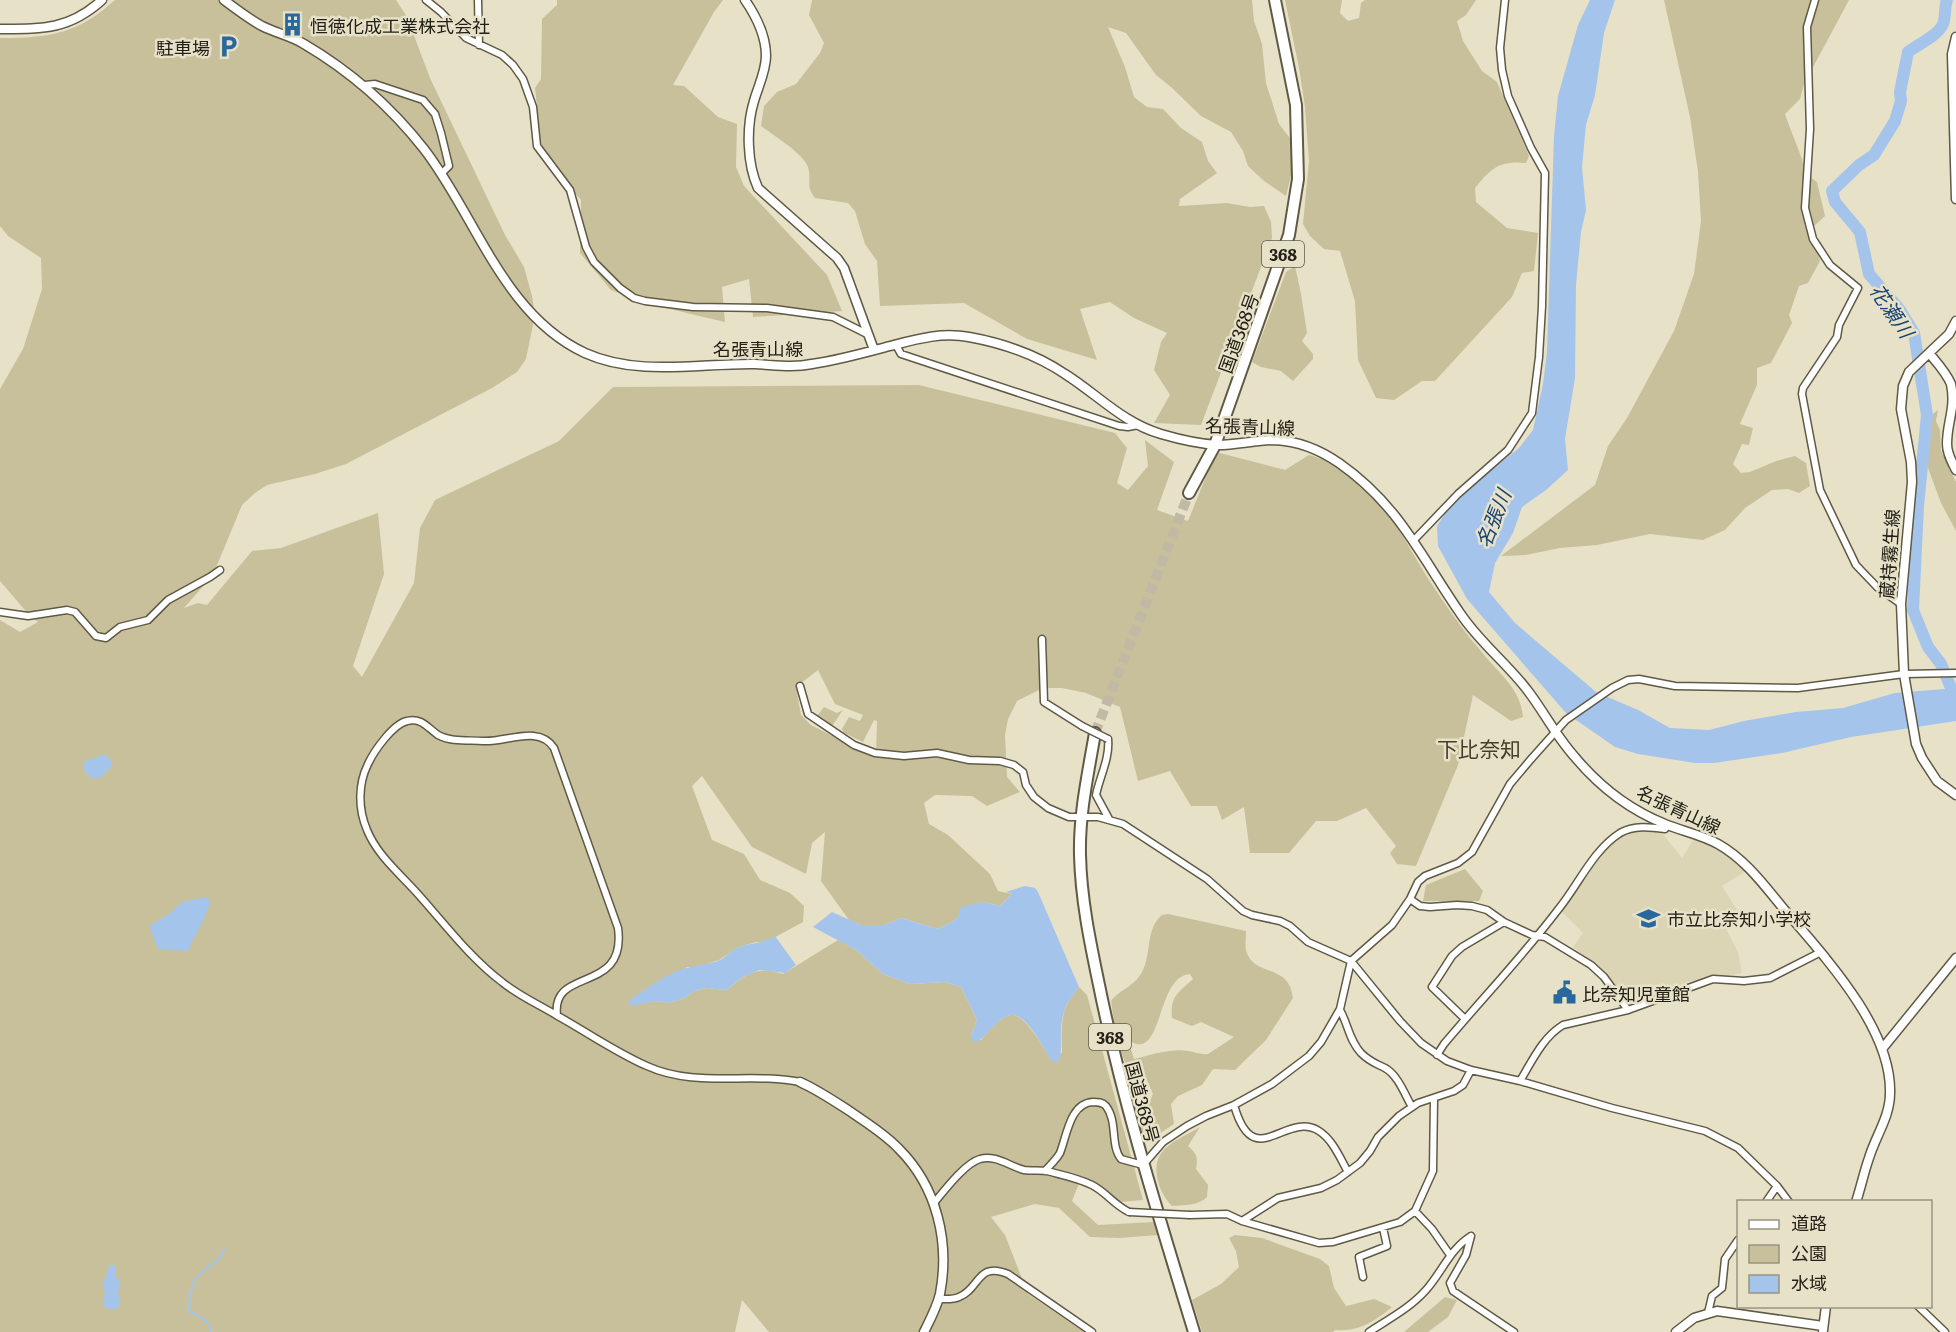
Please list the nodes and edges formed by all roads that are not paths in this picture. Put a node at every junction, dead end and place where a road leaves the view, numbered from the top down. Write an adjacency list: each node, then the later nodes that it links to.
1 (102, 0): 9 (main road)
2 (224, 0): 12 (main road, 名張青山線)
3 (426, 0): 11 (street)
4 (478, 0): 11 (street)
5 (745, 0): 16 (main road)
6 (1275, 0): 21 (highway, 国道368号 / 368)
7 (1504, 0): 24 (street)
8 (1815, 0): 26 (street)
9 (0, 29)
10 (1956, 37): 14 (main road)
11 (479, 45): 16 (street)
12 (364, 85): 13 (main road, 名張青山線); 13 (street)
13 (441, 174): 18 (main road, 名張青山線)
14 (1956, 199)
15 (1956, 321): 19 (main road, 蔵持霧生線)
16 (867, 334): 18 (main road)
17 (896, 345): 18 (main road, 名張青山線); 20 (street); 20 (main road, 名張青山線)
18 (874, 350)
19 (1929, 353): 22 (main road); 26 (main road, 蔵持霧生線)
20 (1138, 425): 21 (main road, 名張青山線)
21 (1215, 445): 23 (highway, 国道368号 / 368); 24 (main road, 名張青山線)
22 (1956, 470)
23 (1189, 493)
24 (1414, 540): 32 (main road, 名張青山線)
25 (220, 570): 27 (street)
26 (1901, 604): 30 (main road, 蔵持霧生線)
27 (0, 612)
28 (1042, 639): 36 (street, bridge)
29 (1956, 673): 30 (street)
30 (1904, 674): 32 (street); 34 (main road, 蔵持霧生線)
31 (800, 686): 35 (street)
32 (1555, 732): 37 (main road, 名張青山線); 38 (street)
33 (1095, 733): 35 (highway, 国道368号 / 368)
34 (1956, 795)
35 (1081, 816): 36 (street); 56 (highway, 国道368号 / 368)
36 (1110, 819): 43 (street)
37 (1668, 825): 40 (street); 41 (main road, 名張青山線)
38 (1410, 899): 39 (street); 43 (street)
39 (1504, 922): 40 (street); 47 (street)
40 (1537, 935): 45 (street); 47 (street)
41 (1821, 952): 45 (street); 48 (main road, 名張青山線)
42 (1956, 958): 48 (main road)
43 (1351, 961): 44 (street); 49 (street)
44 (1340, 1010): 54 (street); 55 (street)
45 (1628, 1010): 51 (street)
46 (557, 1015): 46 (street); 52 (street)
47 (1465, 1019): 49 (street)
48 (1882, 1049): 62 (main road, 名張青山線)
49 (1437, 1055): 50 (street)
50 (1471, 1070): 51 (street); 53 (street)
51 (1520, 1081): 59 (street)
52 (800, 1082): 63 (main road)
53 (1434, 1098): 55 (street); 64 (street)
54 (1234, 1105): 56 (street); 58 (street)
55 (1412, 1107): 58 (street)
56 (1143, 1165): 57 (street); 77 (highway, 国道368号 / 368)
57 (1045, 1171): 63 (street); 65 (street, bridge)
58 (1348, 1172): 65 (street)
59 (1777, 1186): 60 (street); 61 (street)
60 (1767, 1200)
61 (1788, 1200)
62 (1857, 1200)
63 (934, 1203): 70 (main road)
64 (1415, 1211): 66 (street); 68 (street)
65 (1242, 1221): 66 (street)
66 (1383, 1228): 69 (street)
67 (1737, 1241): 73 (street)
68 (1450, 1255): 78 (street); 79 (street)
69 (1363, 1277)
70 (939, 1299): 75 (main road); 76 (street)
71 (1826, 1308): 74 (main road)
72 (1920, 1308): 81 (street)
73 (1708, 1313): 74 (main road); 80 (main road)
74 (1823, 1329)
75 (924, 1332)
76 (1092, 1332)
77 (1194, 1332)
78 (1369, 1332)
79 (1514, 1332)
80 (1676, 1332)
81 (1945, 1332)

